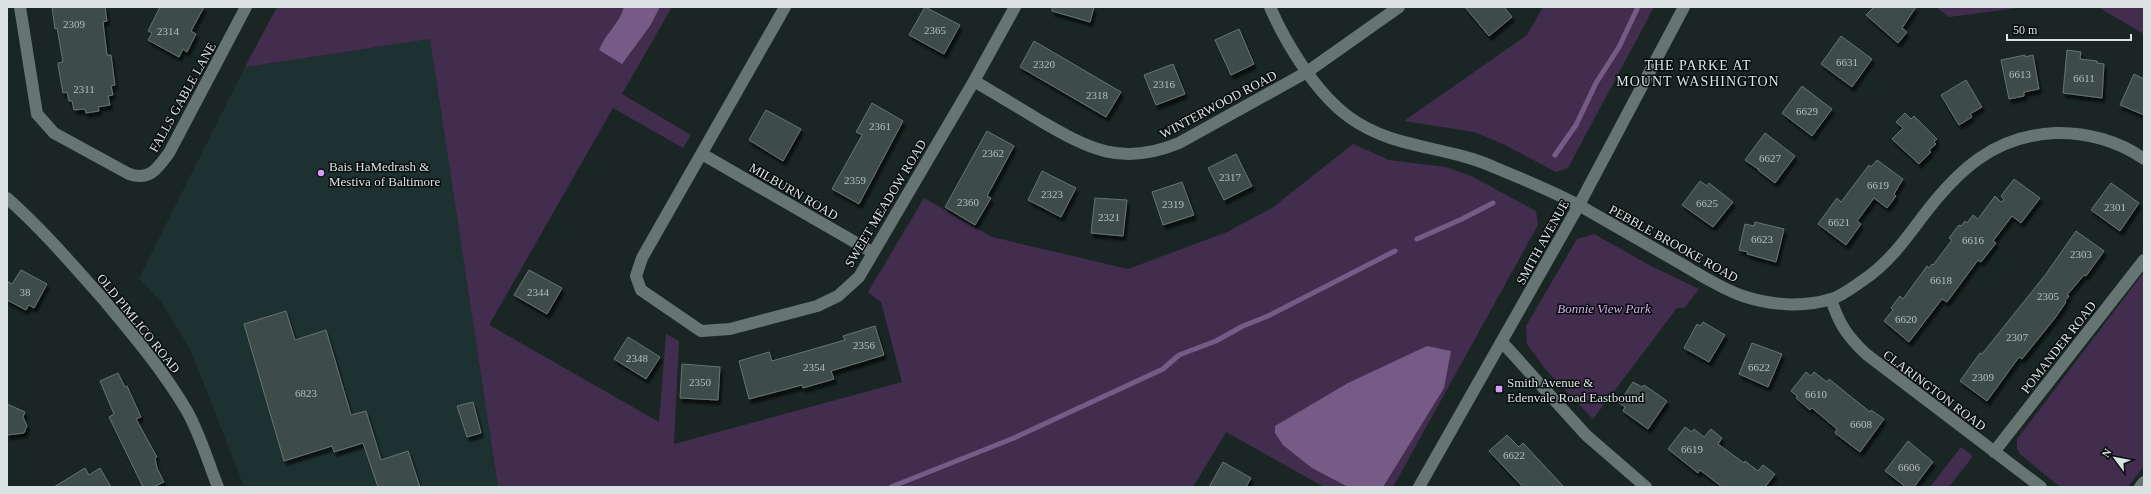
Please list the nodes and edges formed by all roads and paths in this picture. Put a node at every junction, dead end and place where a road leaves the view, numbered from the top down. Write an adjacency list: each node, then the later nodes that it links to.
1 (20, 7): 2 (street, FALLS GABLE LANE)
2 (246, 7)
3 (785, 7): 10 (street, SWEET MEADOW ROAD)
4 (1015, 7): 9 (street, SWEET MEADOW ROAD)
5 (1270, 7): 8 (street, PEBBLE BROOKE ROAD)
6 (1399, 7): 8 (street, WINTERWOOD ROAD)
7 (1684, 7): 13 (street, SMITH AVENUE)
8 (1307, 72): 9 (street, WINTERWOOD ROAD); 13 (street, PEBBLE BROOKE ROAD)
9 (974, 81): 14 (street, SWEET MEADOW ROAD)
10 (702, 154): 14 (street, MILBURN ROAD); 14 (street, SWEET MEADOW ROAD)
11 (2144, 159): 16 (street, PEBBLE BROOKE ROAD)
12 (7, 198): 20 (street, OLD PIMLICO ROAD)
13 (1579, 205): 16 (street, PEBBLE BROOKE ROAD); 17 (street, SMITH AVENUE)
14 (872, 252)
15 (2144, 260): 18 (street, POMANDER ROAD)
16 (1831, 299): 18 (street, CLARINGTON ROAD)
17 (1502, 342): 21 (street, SMITH AVENUE); 22 (street)
18 (1994, 452): 23 (street, CLARINGTON ROAD)
19 (2144, 482): 24 (street)
20 (218, 487)
21 (1419, 487)
22 (1646, 487)
23 (2041, 487)
24 (2140, 487)

